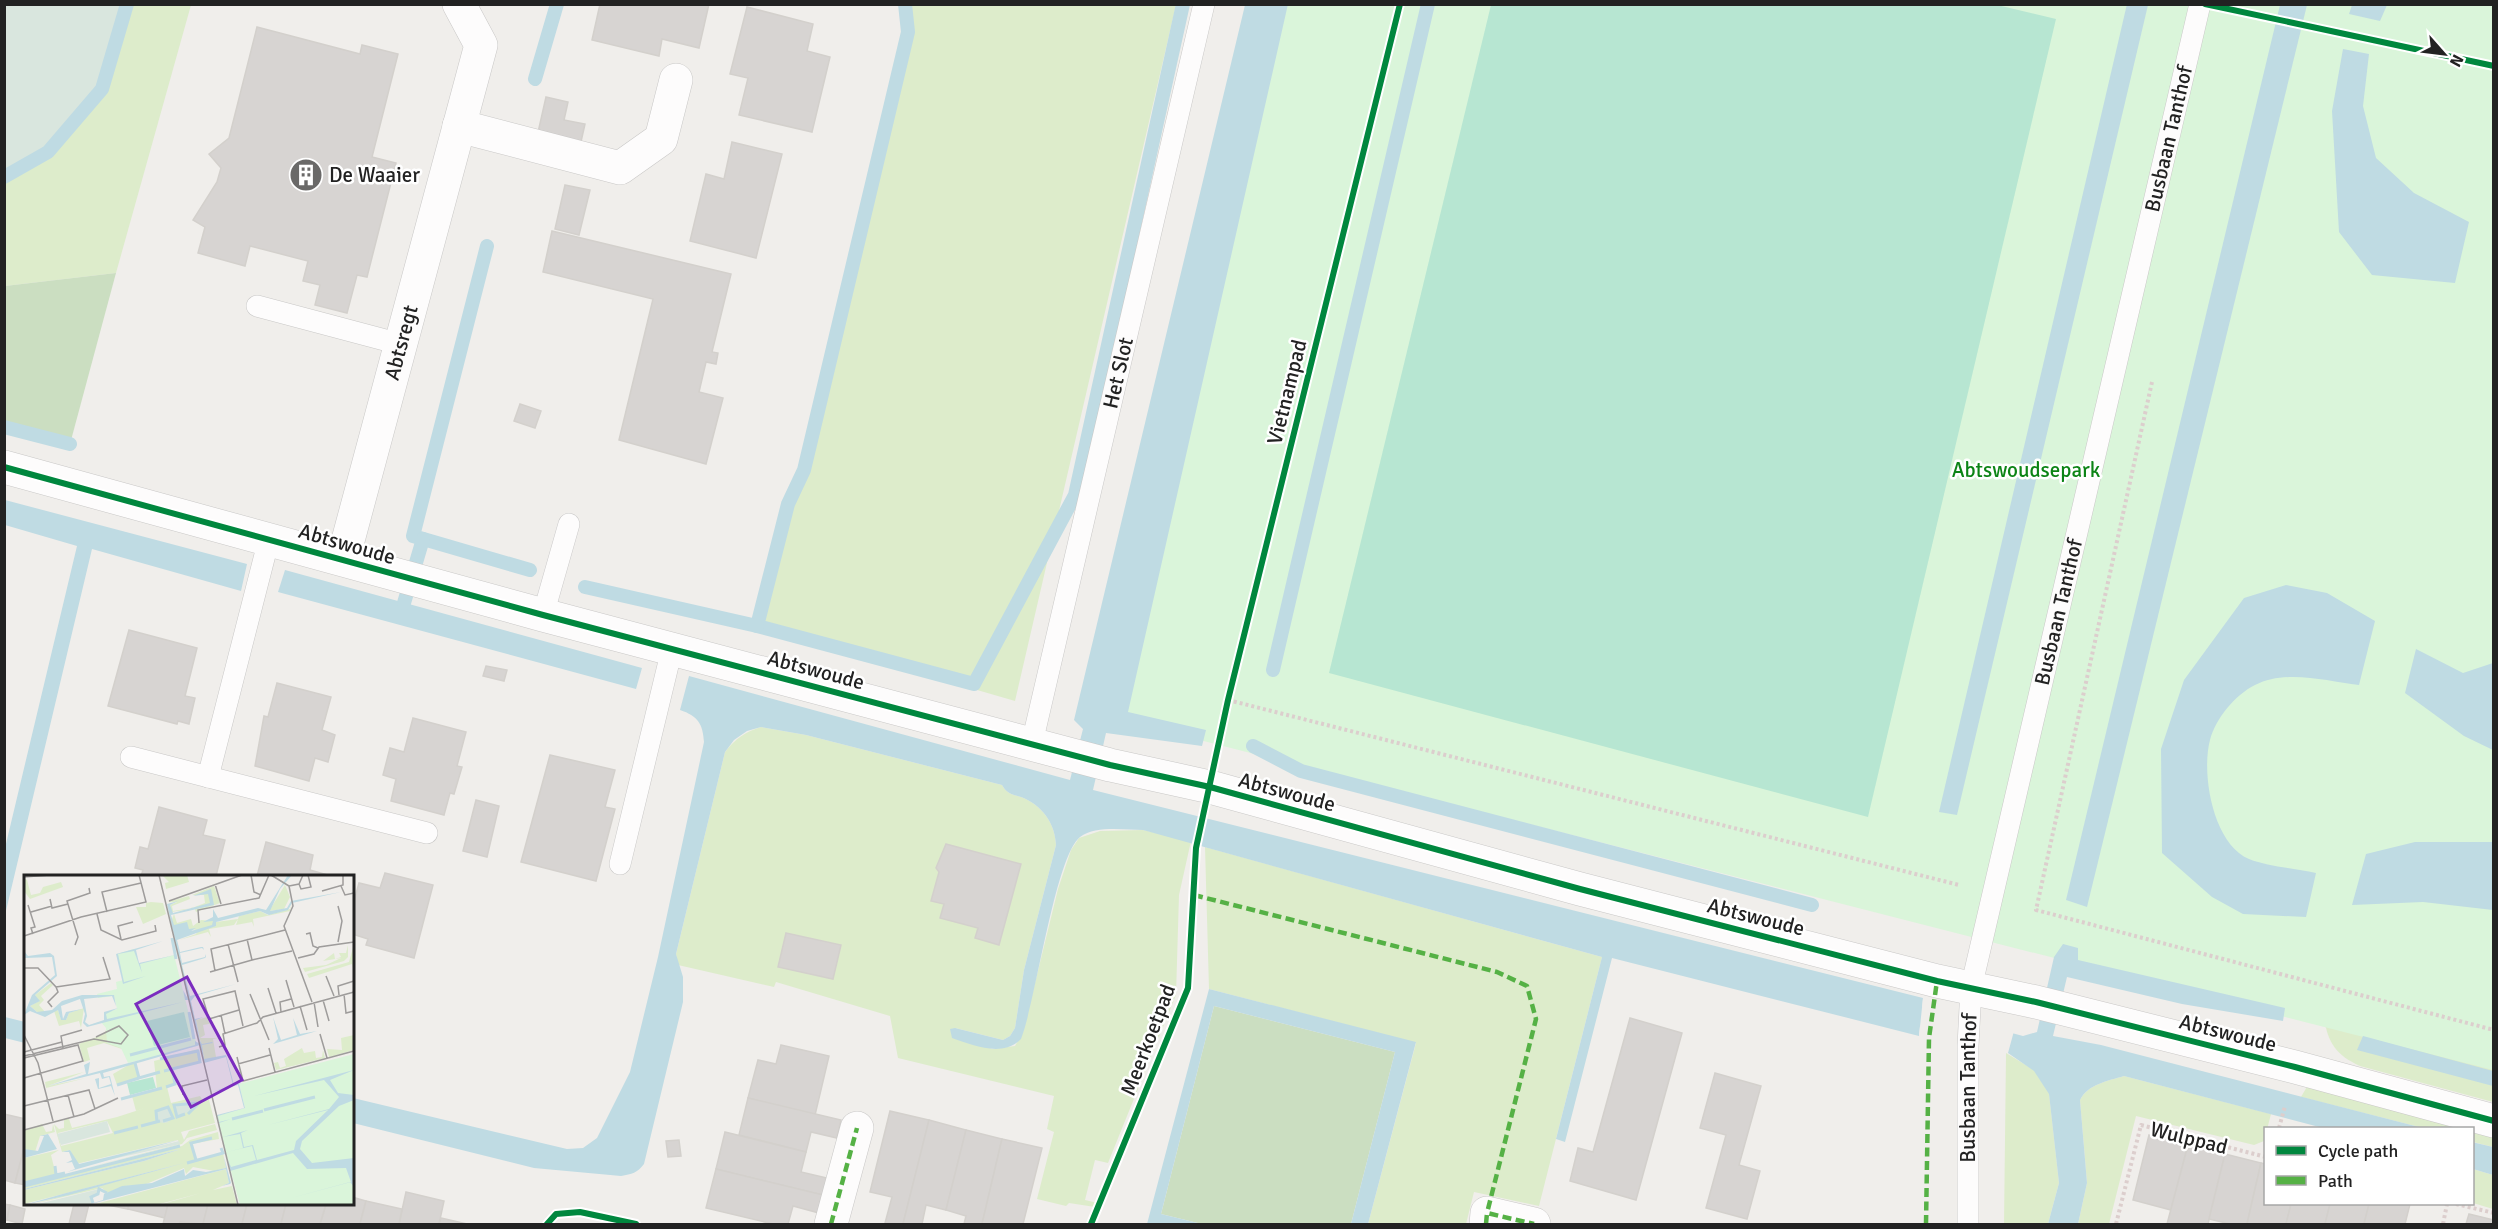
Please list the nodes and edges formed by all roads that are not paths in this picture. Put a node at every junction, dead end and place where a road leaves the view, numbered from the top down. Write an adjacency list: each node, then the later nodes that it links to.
1 (459, 4): 5 (street, Abtsregt)
2 (1204, 4): 14 (lane, Het Slot)
3 (2200, 4): 19 (lane, Busbaan Tanthof)
4 (676, 80): 5 (street)
5 (459, 126): 7 (street, Abtsregt)
6 (257, 306): 7 (lane)
7 (400, 344): 11 (street, Abtsregt)
8 (4, 467): 10 (street, Abtswoude)
9 (569, 524): 12 (lane)
10 (269, 539): 11 (street, Abtswoude); 16 (lane, Abtswoude)
11 (343, 559): 12 (street, Abtswoude)
12 (543, 615): 13 (street, Abtswoude)
13 (672, 650): 14 (street, Abtswoude); 18 (lane)
14 (1032, 742): 19 (street, Abtswoude)
15 (131, 757): 16 (lane)
16 (208, 777): 17 (lane)
17 (427, 833)
18 (620, 864)
19 (1970, 999): 20 (street, Abtswoude); 25 (lane, Busbaan Tanthof)
20 (2493, 1121)
21 (857, 1128): 22 (street)
22 (831, 1224)
23 (1486, 1224): 24 (street)
24 (1534, 1224)
25 (1968, 1224)

